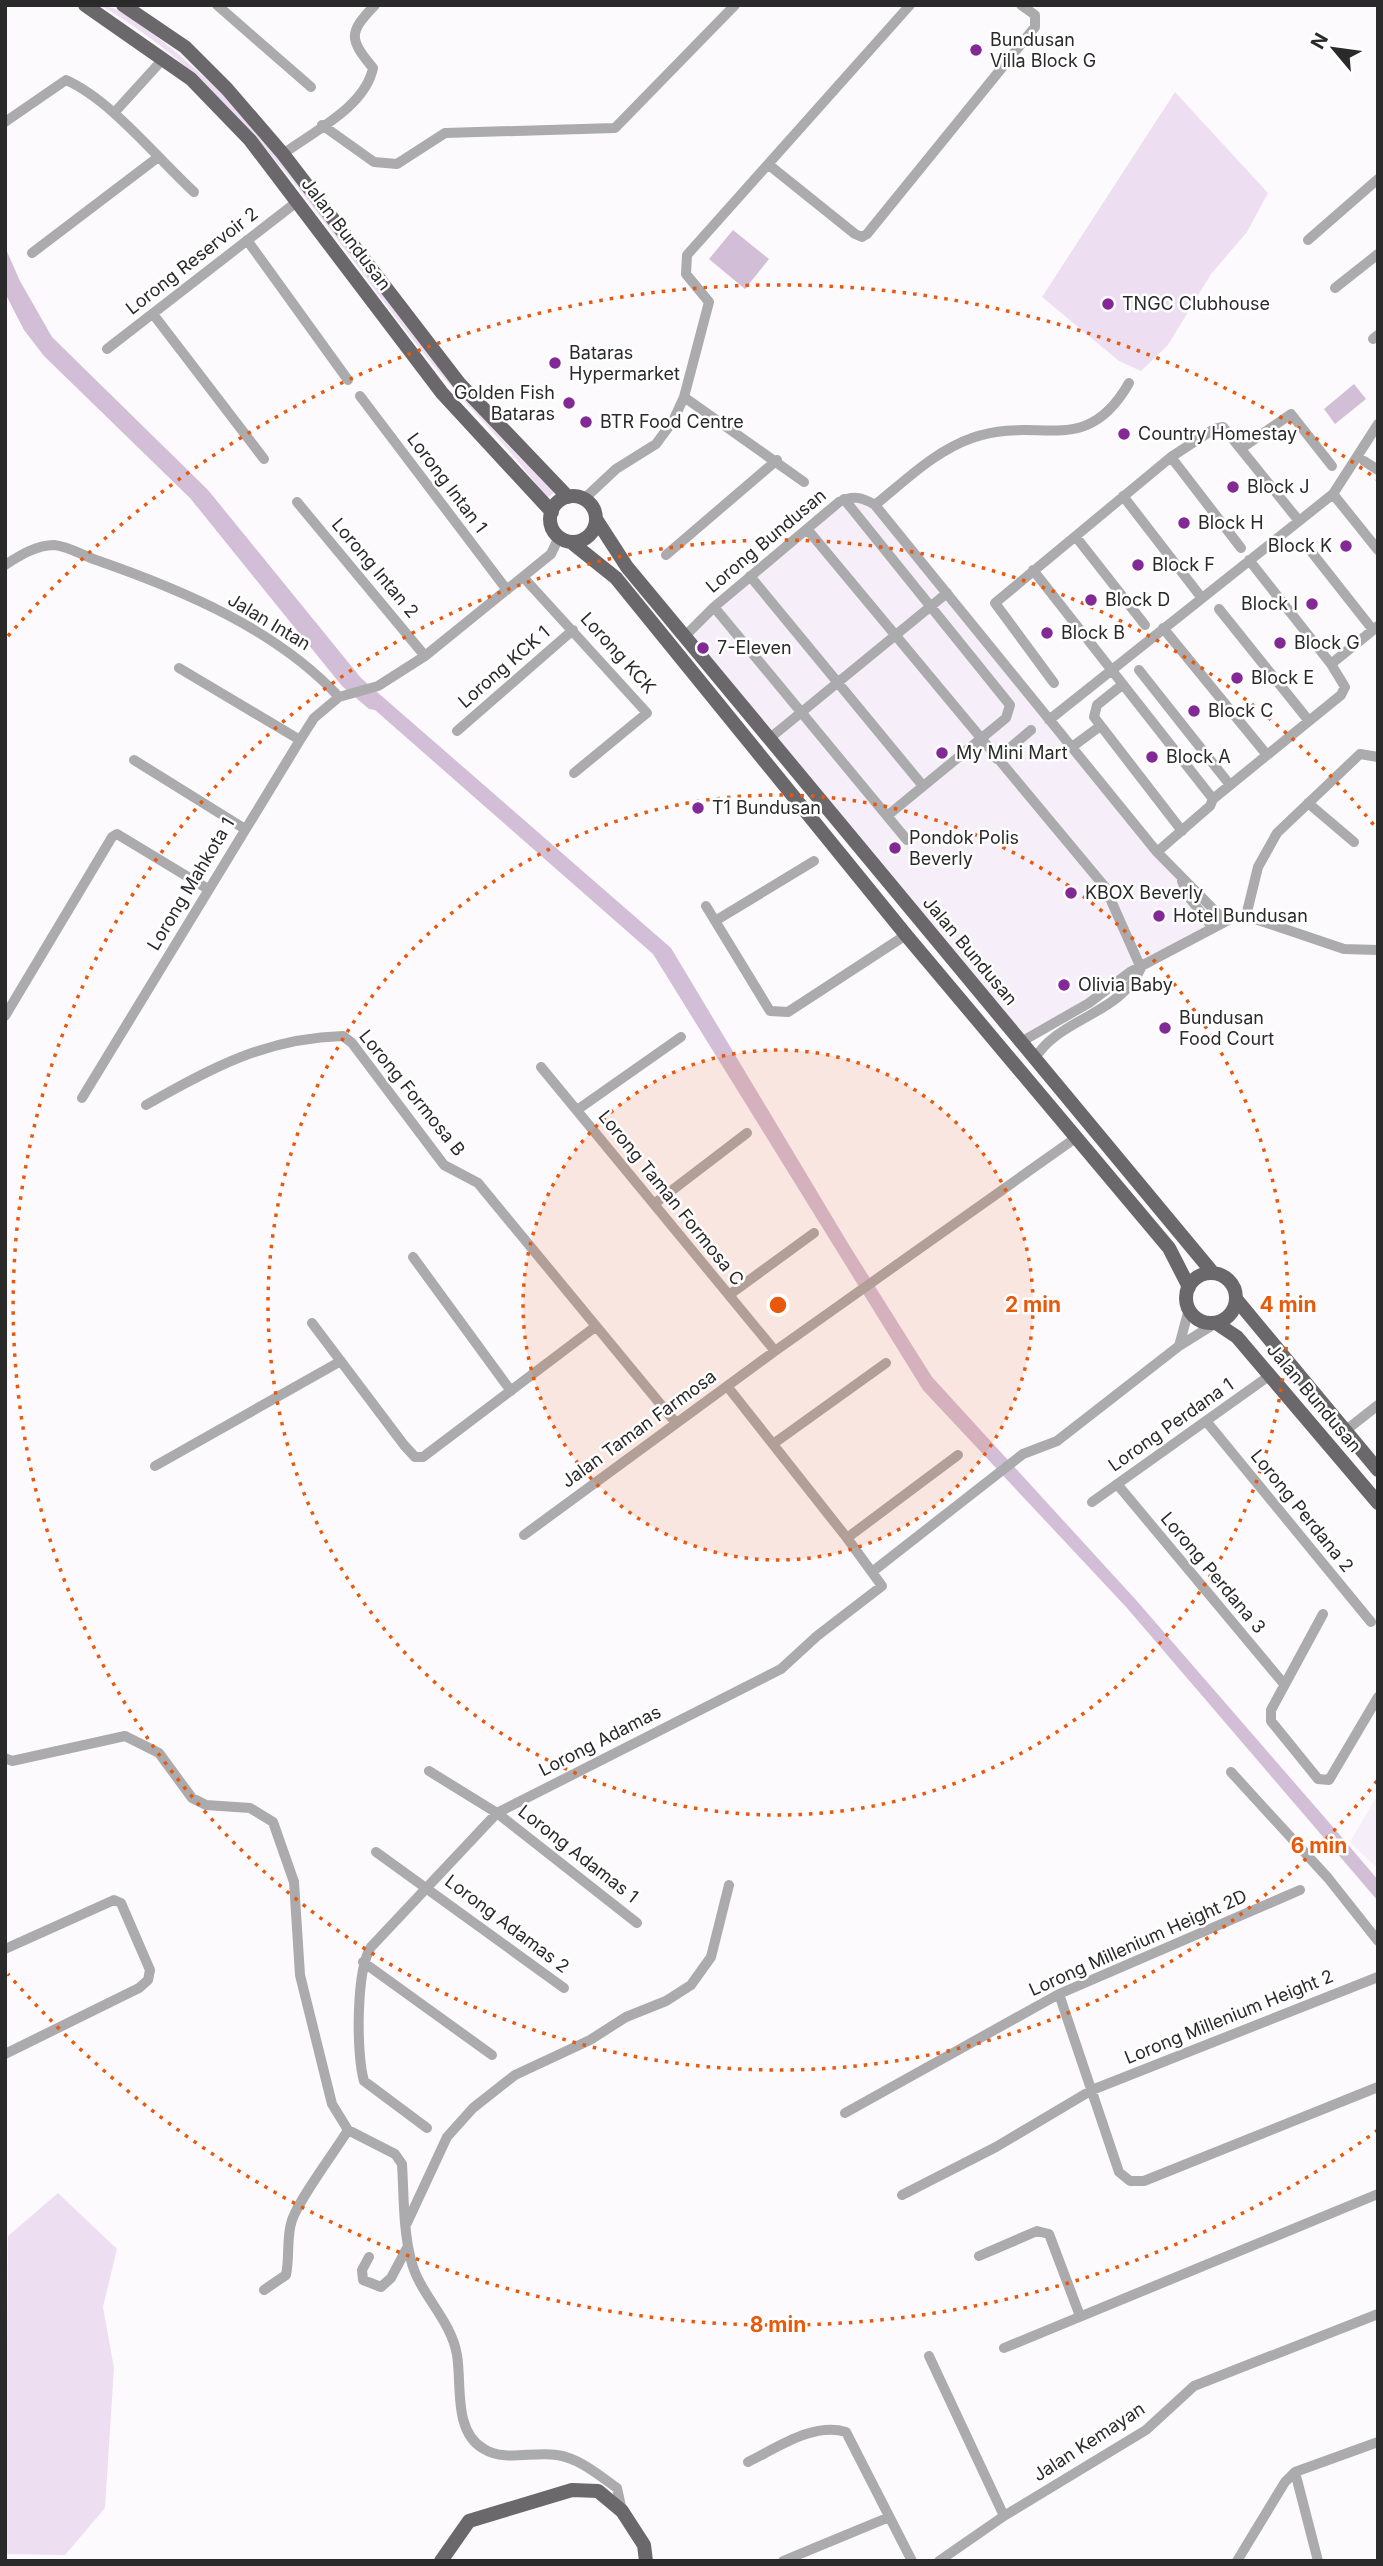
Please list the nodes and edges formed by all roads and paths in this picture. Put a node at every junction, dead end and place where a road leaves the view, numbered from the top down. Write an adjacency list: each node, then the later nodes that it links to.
1 (85, 5): 8 (main road, Jalan Bundusan)
2 (123, 5): 13 (main road, Jalan Bundusan)
3 (216, 5): 9 (street)
4 (375, 5): 12 (street)
5 (735, 5): 12 (street)
6 (909, 5): 15 (street)
7 (1021, 5): 15 (street)
8 (164, 58): 10 (street); 18 (main road, Jalan Bundusan)
9 (311, 87)
10 (114, 113): 11 (street); 14 (street)
11 (5, 122)
12 (322, 125): 13 (street)
13 (283, 154): 41 (main road, Jalan Bundusan)
14 (157, 158): 17 (street); 21 (street)
15 (769, 165): 29 (street)
16 (1376, 186): 20 (street)
17 (194, 192)
18 (298, 201): 19 (street, Lorong Reservoir 2); 46 (main road, Jalan Bundusan)
19 (247, 240): 24 (street, Lorong Reservoir 2); 26 (street)
20 (1308, 240)
21 (32, 253)
22 (1378, 254): 23 (street)
23 (1335, 288)
24 (153, 314): 25 (street, Lorong Reservoir 2); 33 (street)
25 (107, 349)
26 (348, 380)
27 (1129, 383): 45 (street)
28 (360, 397): 61 (street, Lorong Intan 1)
29 (684, 397): 34 (street); 42 (street)
30 (1378, 424): 39 (street)
31 (1242, 449): 32 (street); 36 (street); 48 (street)
32 (1171, 457): 40 (street); 53 (street)
33 (264, 459)
34 (777, 460): 38 (street); 55 (street)
35 (1364, 461): 37 (street)
36 (1332, 466)
37 (1378, 470)
38 (804, 482)
39 (1333, 494): 48 (street); 54 (street)
40 (1123, 496): 50 (street); 63 (street)
41 (568, 497): 42 (main road); 46 (main road)
42 (584, 499): 47 (main road)
43 (844, 499): 45 (street, Lorong Bundusan); 49 (street, Lorong Bundusan); 64 (street)
44 (297, 502): 73 (street, Lorong Intan 2)
45 (875, 505): 62 (street)
46 (552, 512): 51 (main road)
47 (596, 519): 51 (main road); 71 (main road, Jalan Bundusan)
48 (1299, 521): 56 (street)
49 (807, 529): 59 (street, Lorong Bundusan); 72 (street)
50 (1076, 537): 58 (street); 67 (street)
51 (565, 539): 60 (street); 115 (main road)
52 (1306, 545): 69 (street)
53 (1241, 548)
54 (1378, 550)
55 (666, 555)
56 (1249, 560): 63 (street); 74 (street)
57 (5, 565): 81 (street, Jalan Intan)
58 (1033, 570): 77 (street); 79 (street)
59 (750, 576): 65 (street, Lorong Bundusan); 78 (street)
60 (524, 578): 61 (street); 70 (street, Lorong KCK)
61 (507, 590): 73 (street)
62 (947, 593): 64 (street); 83 (street)
63 (1201, 597): 68 (street)
64 (932, 606): 72 (street); 89 (street)
65 (714, 607): 71 (street, Lorong Bundusan); 82 (street)
66 (1219, 609): 84 (street)
67 (1145, 625)
68 (1163, 628): 77 (street); 92 (street)
69 (1376, 628): 74 (street)
70 (573, 630): 87 (street, Lorong KCK 1); 96 (street, Lorong KCK)
71 (685, 636): 88 (main road, Jalan Bundusan)
72 (896, 636): 78 (street); 89 (street)
73 (425, 656): 81 (street)
74 (1331, 664): 84 (street)
75 (179, 668): 90 (street)
76 (1139, 670): 97 (street)
77 (1111, 671): 80 (street); 83 (street)
78 (838, 683): 82 (street); 98 (street)
79 (1054, 683)
80 (1122, 685): 85 (street); 99 (street)
81 (344, 696): 90 (street, Lorong Mahkota 1)
82 (801, 714): 88 (street); 101 (street)
83 (1049, 720): 91 (street)
84 (1308, 722): 92 (street)
85 (1099, 727): 91 (street); 103 (street)
86 (1031, 730): 94 (street)
87 (457, 731)
88 (770, 738): 120 (main road, Jalan Bundusan)
89 (981, 739): 94 (street); 98 (street)
90 (300, 740): 102 (street, Lorong Mahkota 1)
91 (1072, 747): 106 (street)
92 (1267, 755): 97 (street)
93 (1378, 757): 100 (street)
94 (997, 759): 117 (street)
95 (134, 760): 102 (street)
96 (574, 773)
97 (1230, 785): 99 (street)
98 (923, 786): 101 (street)
99 (1213, 799): 103 (street)
100 (1308, 803): 105 (street); 111 (street)
101 (887, 816): 104 (street)
102 (245, 829): 109 (street, Lorong Mahkota 1)
103 (1182, 831): 106 (street)
104 (907, 840)
105 (1354, 842)
106 (1157, 852): 108 (street)
107 (814, 861): 112 (street)
108 (1182, 880): 113 (street); 114 (street)
109 (208, 889): 118 (street); 123 (street, Lorong Mahkota 1)
110 (706, 906): 112 (street)
111 (1246, 916): 113 (street); 116 (street)
112 (715, 921): 115 (street)
113 (1225, 921): 114 (street)
114 (1213, 928): 117 (street)
115 (906, 935): 126 (main road)
116 (1378, 950)
117 (1140, 968): 120 (street); 121 (street)
118 (5, 1016)
119 (681, 1037): 125 (street)
120 (1021, 1042): 121 (main road, Jalan Bundusan); 126 (main road)
121 (1034, 1060): 132 (main road, Jalan Bundusan)
122 (541, 1067): 125 (street, Lorong Taman Formosa C)
123 (82, 1098)
124 (146, 1105): 139 (street, Lorong Formosa B)
125 (577, 1111): 129 (street, Lorong Taman Formosa C)
126 (1059, 1114): 128 (main road)
127 (747, 1133): 129 (street)
128 (1077, 1137): 133 (main road); 141 (street, Jalan Taman Farmosa)
129 (654, 1204): 134 (street, Lorong Taman Formosa C)
130 (814, 1233): 134 (street)
131 (413, 1257): 146 (street)
132 (1213, 1273): 133 (main road); 135 (main road, Jalan Bundusan)
133 (1189, 1287): 136 (main road)
134 (729, 1295): 141 (street, Lorong Taman Formosa C)
135 (1236, 1300): 138 (main road); 150 (main road, Jalan Bundusan)
136 (1189, 1309): 138 (main road, Jalan Bundusan); 140 (street)
137 (312, 1323): 142 (street)
138 (1216, 1323): 140 (street); 144 (main road, Jalan Bundusan)
139 (596, 1328): 146 (street); 149 (street, Lorong Formosa B)
140 (1179, 1346): 160 (street)
141 (775, 1351): 145 (street, Jalan Taman Farmosa)
142 (341, 1361): 146 (street); 153 (street)
143 (886, 1363): 151 (street)
144 (1269, 1376): 148 (street, Lorong Perdana 1); 157 (main road, Jalan Bundusan)
145 (727, 1386): 149 (street, Jalan Taman Farmosa); 151 (street)
146 (511, 1391)
147 (1378, 1405): 150 (street)
148 (1206, 1421): 155 (street, Lorong Perdana 1); 162 (street, Lorong Perdana 2)
149 (676, 1423): 158 (street, Jalan Taman Farmosa)
150 (1345, 1431): 154 (main road, Jalan Bundusan)
151 (773, 1444): 159 (street)
152 (958, 1455): 159 (street)
153 (155, 1466)
154 (1378, 1470)
155 (1116, 1484): 156 (street, Lorong Perdana 1); 163 (street, Lorong Perdana 3)
156 (1092, 1502)
157 (1378, 1503)
158 (524, 1535)
159 (847, 1538): 160 (street)
160 (872, 1572): 168 (street, Lorong Adamas)
161 (1323, 1614): 163 (street)
162 (1371, 1622)
163 (1284, 1684): 164 (street)
164 (1378, 1697)
165 (5, 1758): 186 (street)
166 (429, 1771): 168 (street, Lorong Adamas 1)
167 (1231, 1772): 174 (street)
168 (497, 1813): 171 (street, Lorong Adamas); 173 (street, Lorong Adamas 1)
169 (376, 1852): 171 (street, Lorong Adamas 2)
170 (729, 1885): 189 (street)
171 (429, 1888): 176 (street, Lorong Adamas); 178 (street, Lorong Adamas 2)
172 (1300, 1890): 179 (street, Lorong Millenium Height 2D)
173 (638, 1923)
174 (1378, 1941)
175 (5, 1949): 180 (street)
176 (363, 1962): 181 (street); 185 (street)
177 (1378, 1977): 183 (street, Lorong Millenium Height 2)
178 (564, 1988)
179 (1059, 1994): 183 (street); 184 (street, Lorong Millenium Height 2D)
180 (5, 2054)
181 (492, 2055)
182 (1378, 2087): 183 (street)
183 (1092, 2090): 188 (street, Lorong Millenium Height 2)
184 (845, 2113)
185 (427, 2128)
186 (348, 2130): 189 (street); 193 (street)
187 (1378, 2194): 195 (street)
188 (902, 2195)
189 (406, 2224): 190 (street)
190 (408, 2246): 192 (street); 201 (street)
191 (979, 2256): 195 (street)
192 (369, 2257)
193 (264, 2290)
194 (1378, 2314): 202 (street, Jalan Kemayan)
195 (1080, 2316): 196 (street)
196 (1004, 2348)
197 (929, 2356): 202 (street)
198 (1378, 2442): 200 (street)
199 (748, 2462): 203 (street)
200 (1296, 2472): 209 (street); 210 (street)
201 (622, 2511): 204 (main road); 205 (main road)
202 (1004, 2516): 208 (street, Jalan Kemayan)
203 (887, 2518): 206 (street); 207 (street)
204 (441, 2561)
205 (646, 2561)
206 (783, 2561)
207 (912, 2561)
208 (939, 2561)
209 (1237, 2561)
210 (1318, 2561)

